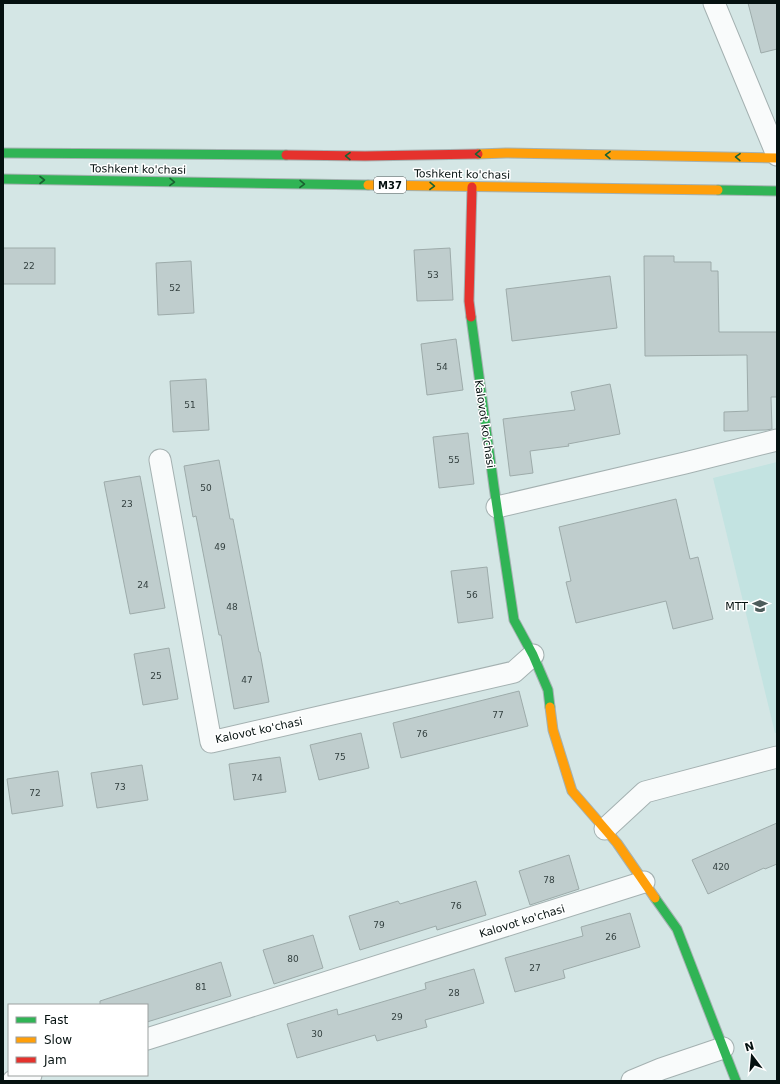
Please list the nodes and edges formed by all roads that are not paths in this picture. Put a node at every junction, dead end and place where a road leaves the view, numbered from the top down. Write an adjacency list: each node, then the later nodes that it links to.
1 (714, 3): 3 (street)
2 (3, 152): 3 (main road, Toshkent ko'chasi, one-way to 2)
3 (777, 157)
4 (3, 180): 5 (main road, Toshkent ko'chasi / M37, one-way to 5)
5 (472, 187): 6 (main road, Toshkent ko'chasi / M37); 9 (main road, Kalovot ko'chasi)
6 (777, 191)
7 (777, 440): 9 (street)
8 (160, 460): 10 (street, Kalovot ko'chasi)
9 (497, 507): 10 (main road, Kalovot ko'chasi)
10 (533, 655): 12 (main road, Kalovot ko'chasi)
11 (777, 757): 12 (street)
12 (605, 829): 13 (main road, Kalovot ko'chasi)
13 (644, 882): 14 (street, Kalovot ko'chasi); 15 (main road, Kalovot ko'chasi)
14 (148, 1038)
15 (723, 1048): 18 (street); 19 (main road, Kalovot ko'chasi)
16 (28, 1076): 17 (street)
17 (13, 1081)
18 (632, 1081)
19 (736, 1081)

